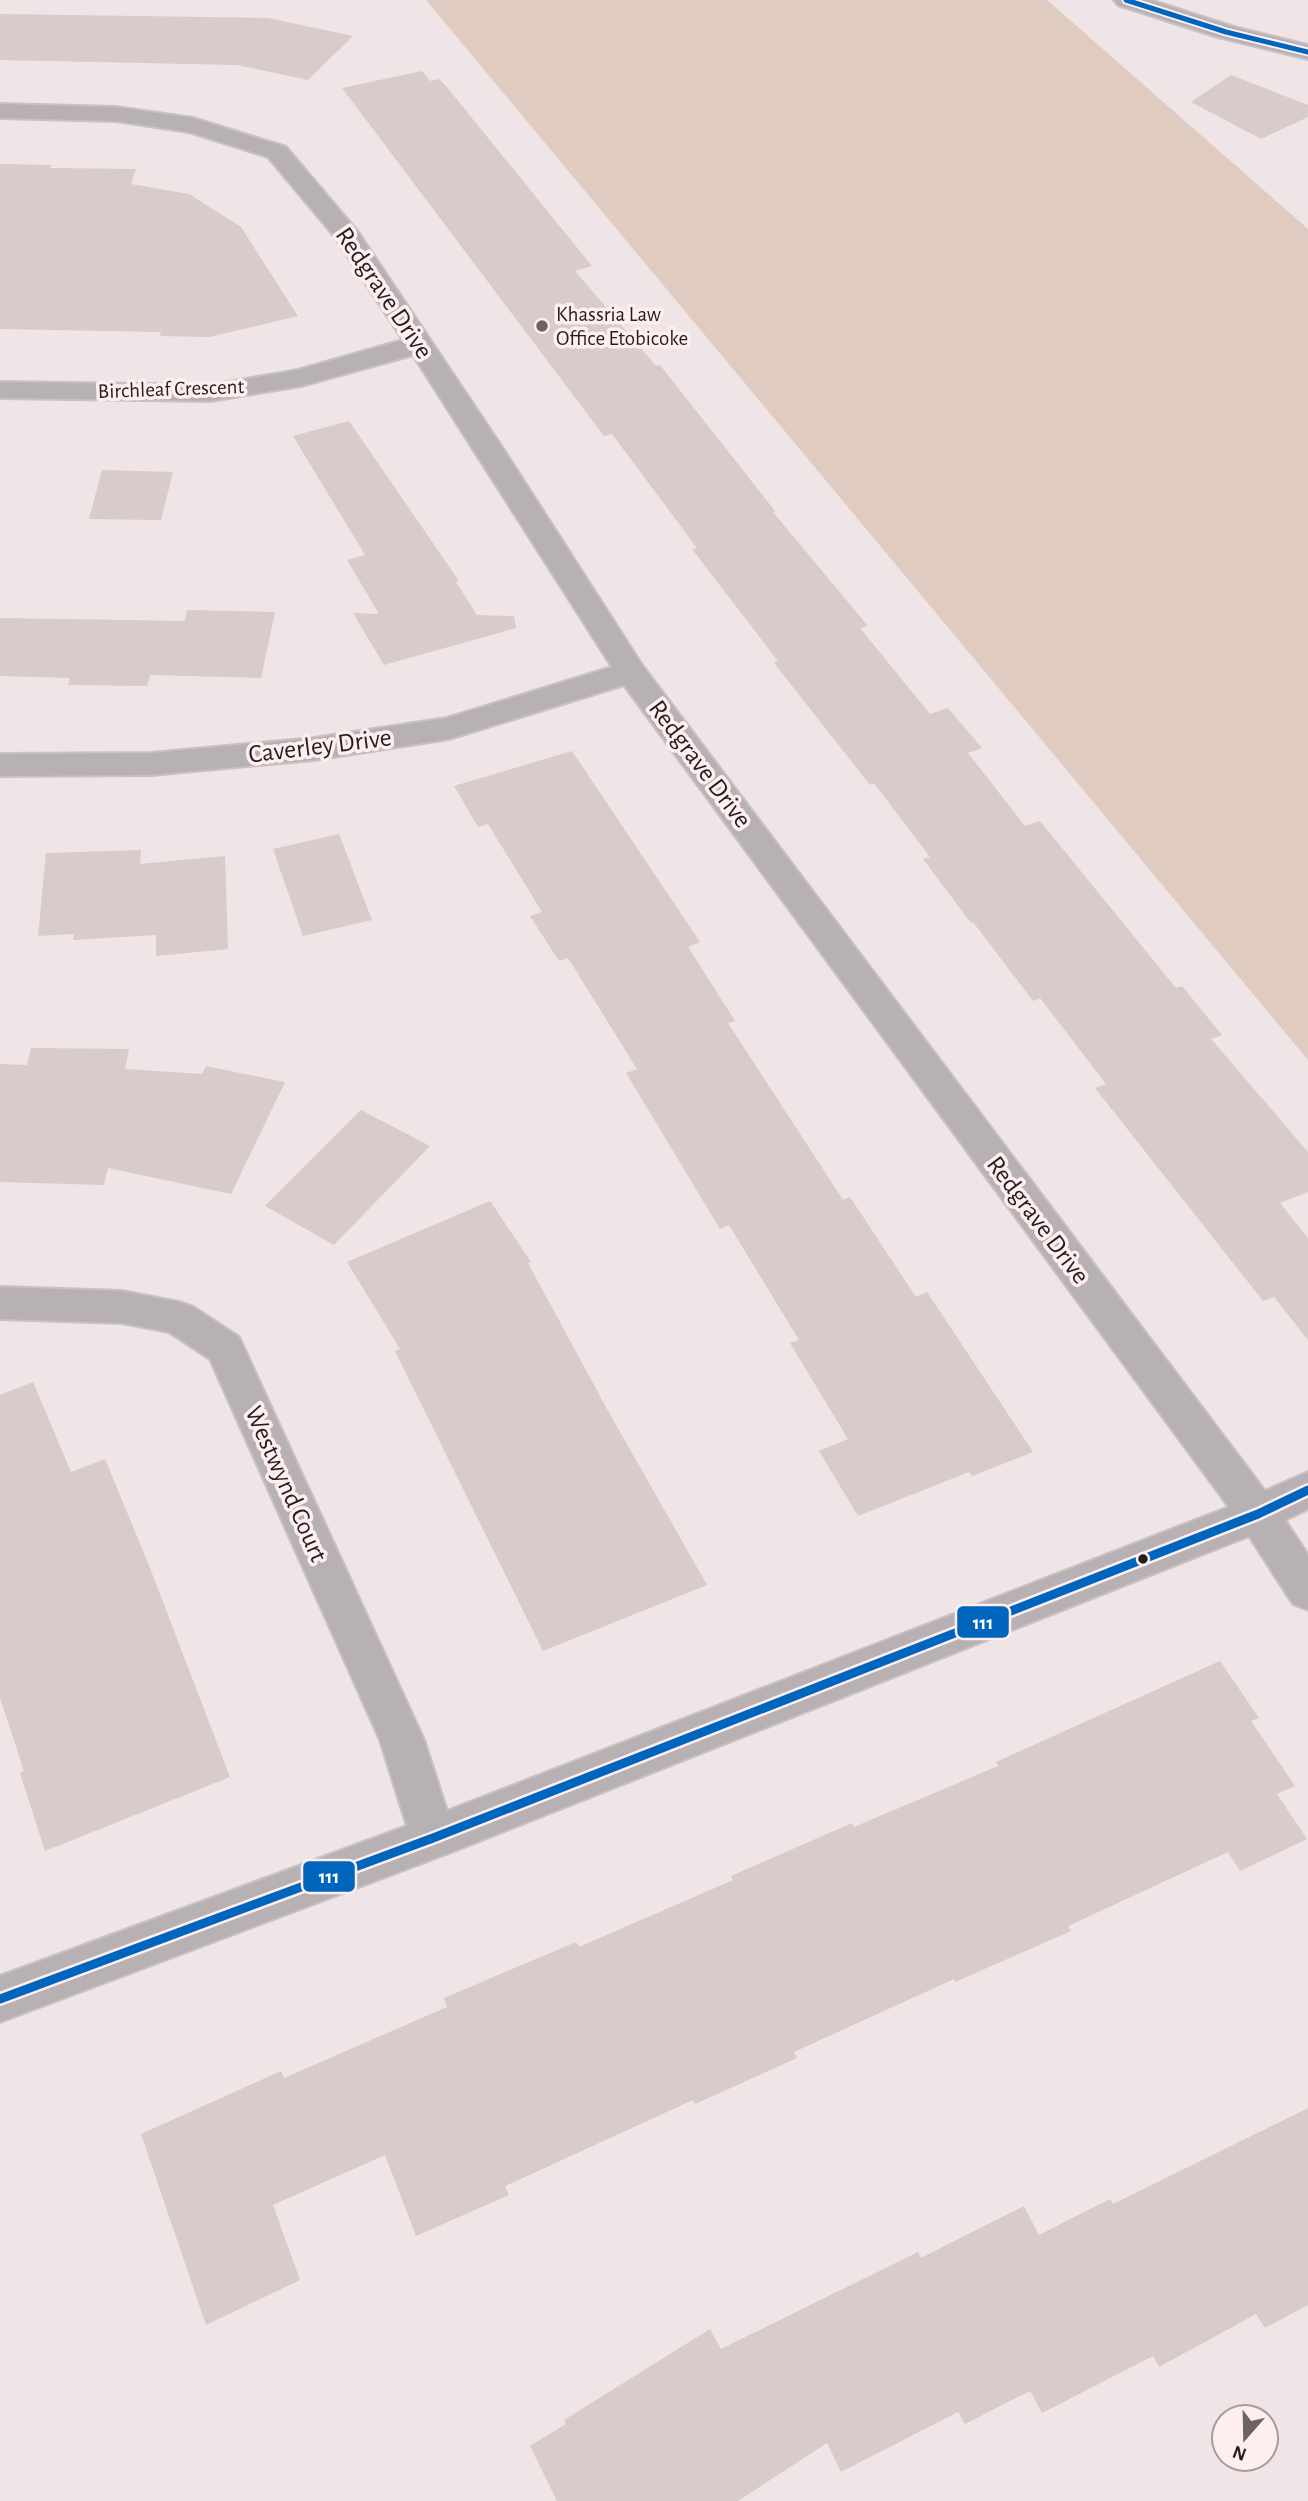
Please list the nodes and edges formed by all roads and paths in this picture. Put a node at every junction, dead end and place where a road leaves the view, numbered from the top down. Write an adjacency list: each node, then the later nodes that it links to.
1 (1126, 0): 2 (street)
2 (1308, 52)
3 (0, 111): 4 (street, Redgrave Drive)
4 (420, 344): 5 (street, Birchleaf Crescent); 6 (street, Redgrave Drive)
5 (0, 390)
6 (631, 671): 7 (street, Caverley Drive); 10 (street, Redgrave Drive)
7 (0, 765)
8 (0, 1303): 12 (street, Westwynd Court)
9 (1308, 1490): 10 (street)
10 (1258, 1514): 11 (street, Redgrave Drive); 12 (street)
11 (1308, 1591)
12 (433, 1838): 13 (street)
13 (0, 1999)

